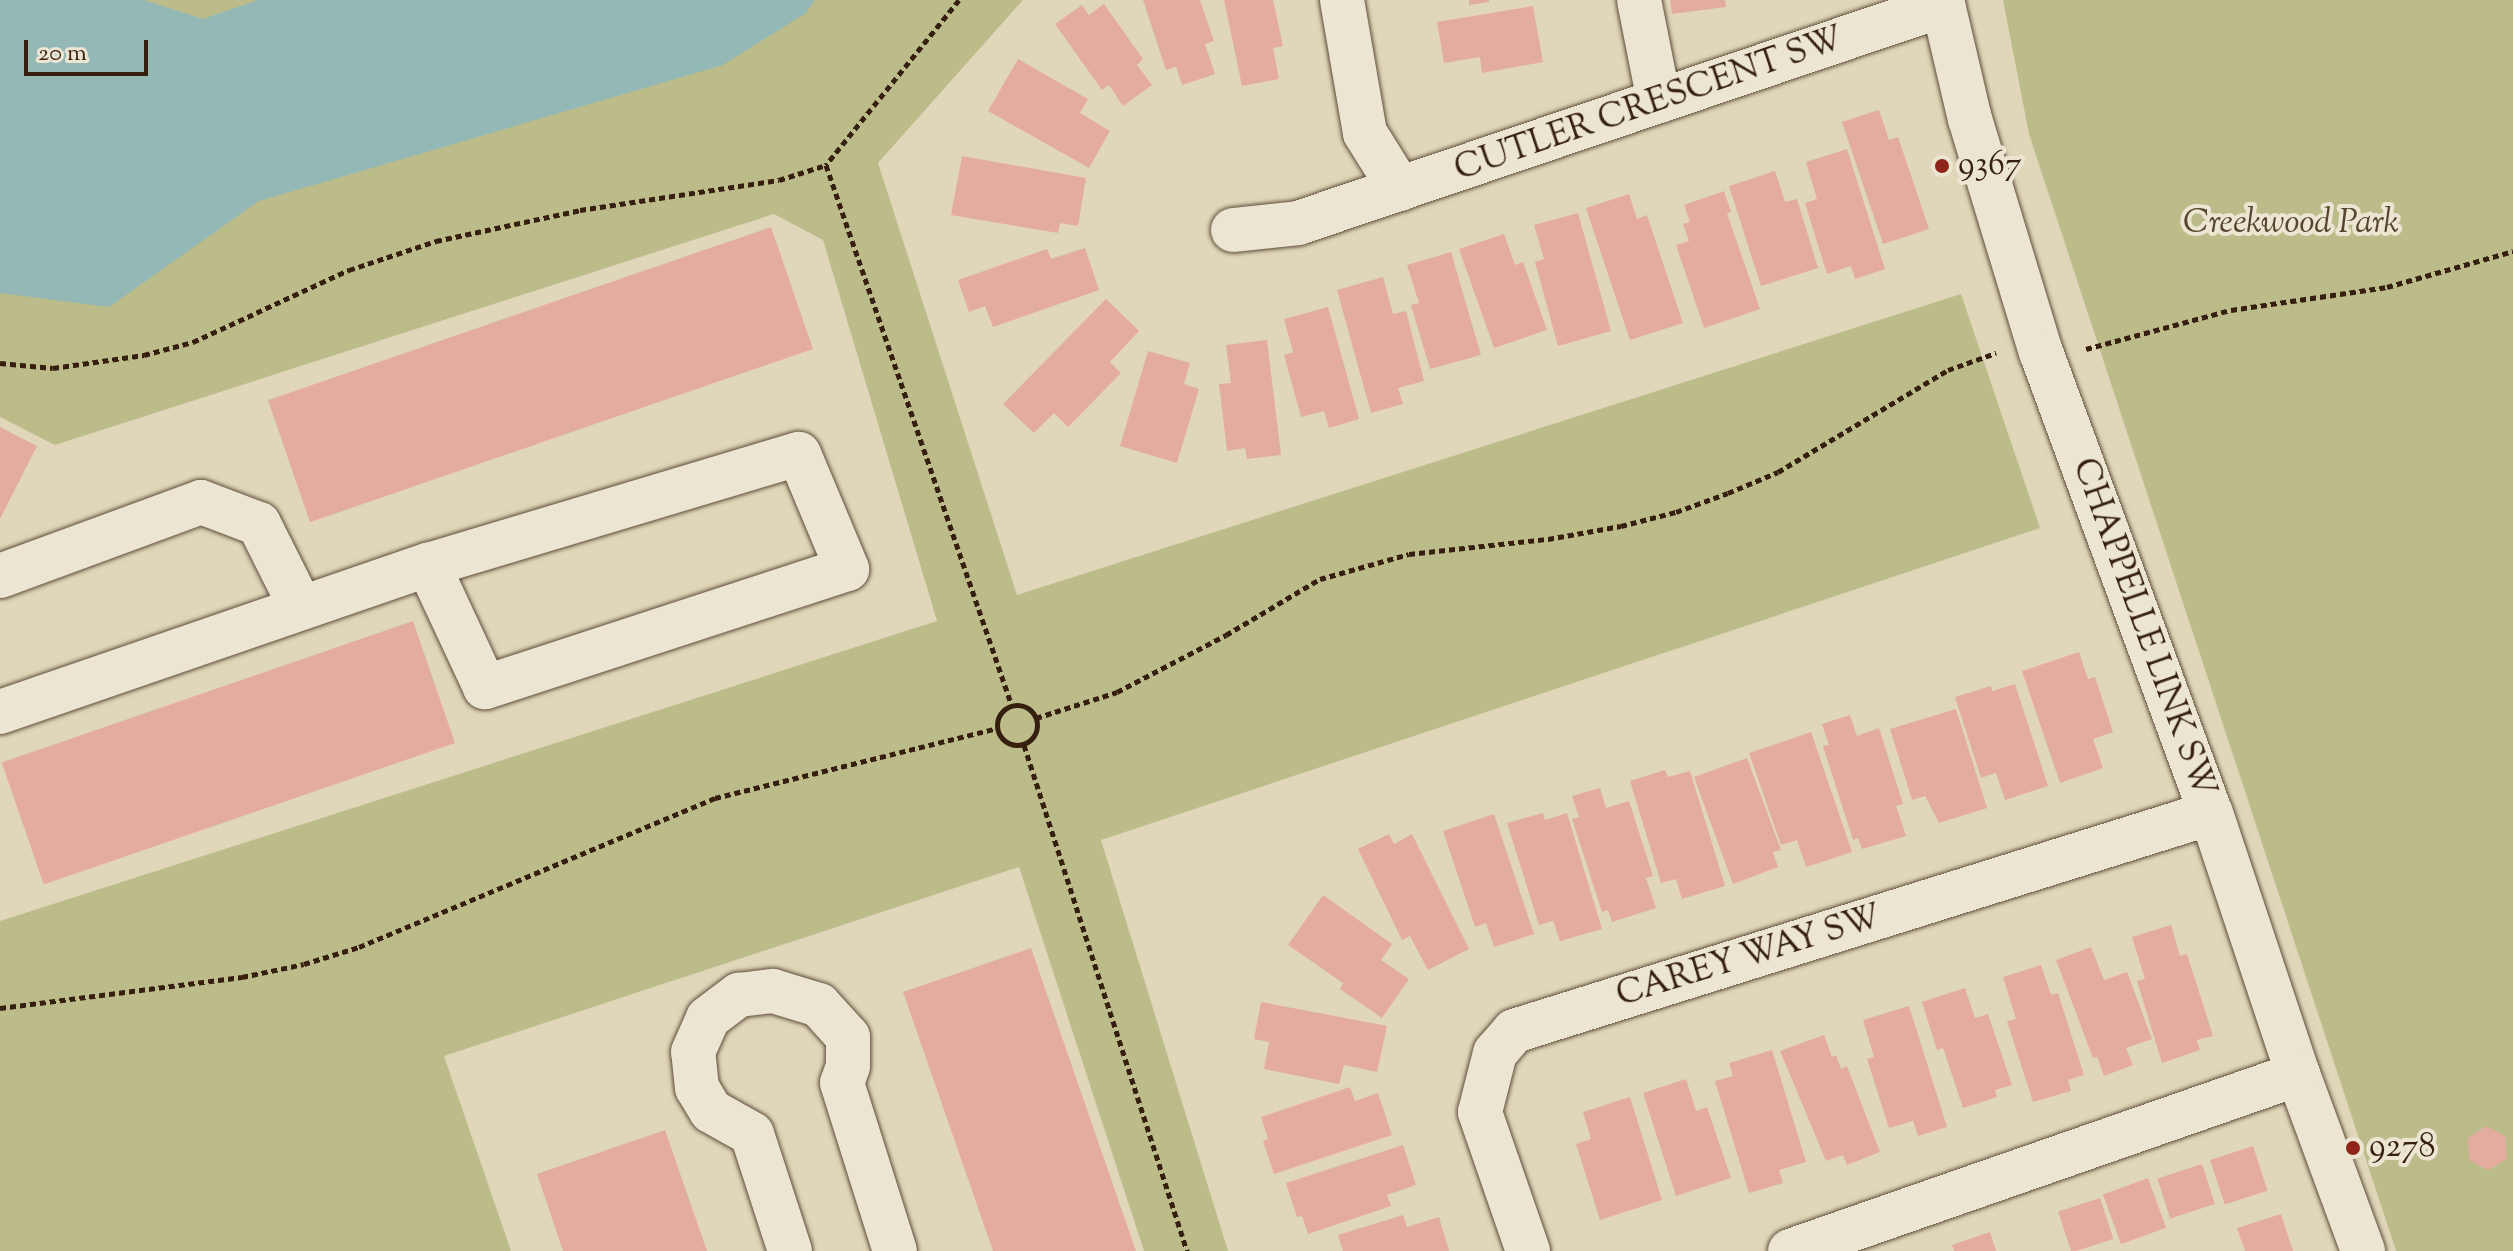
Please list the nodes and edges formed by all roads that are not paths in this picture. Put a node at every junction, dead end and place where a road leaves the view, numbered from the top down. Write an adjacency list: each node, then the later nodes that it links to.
1 (1342, 0): 5 (street)
2 (1639, 0): 4 (street)
3 (1942, 2): 4 (street, CUTLER CRESCENT SW); 11 (street, CHAPPELLE LINK SW)
4 (1659, 101): 5 (street, CUTLER CRESCENT SW)
5 (1400, 189): 6 (street, CUTLER CRESCENT SW)
6 (1233, 230)
7 (428, 565): 7 (street); 9 (street)
8 (0, 576): 9 (street)
9 (301, 608): 10 (street)
10 (0, 712)
11 (2211, 813): 12 (street, CHAPPELLE LINK SW); 15 (street, CAREY WAY SW)
12 (2298, 1074): 16 (street); 17 (street, CHAPPELLE LINK SW)
13 (790, 1251): 14 (street)
14 (895, 1251)
15 (1528, 1251)
16 (1790, 1251)
17 (2363, 1251)

